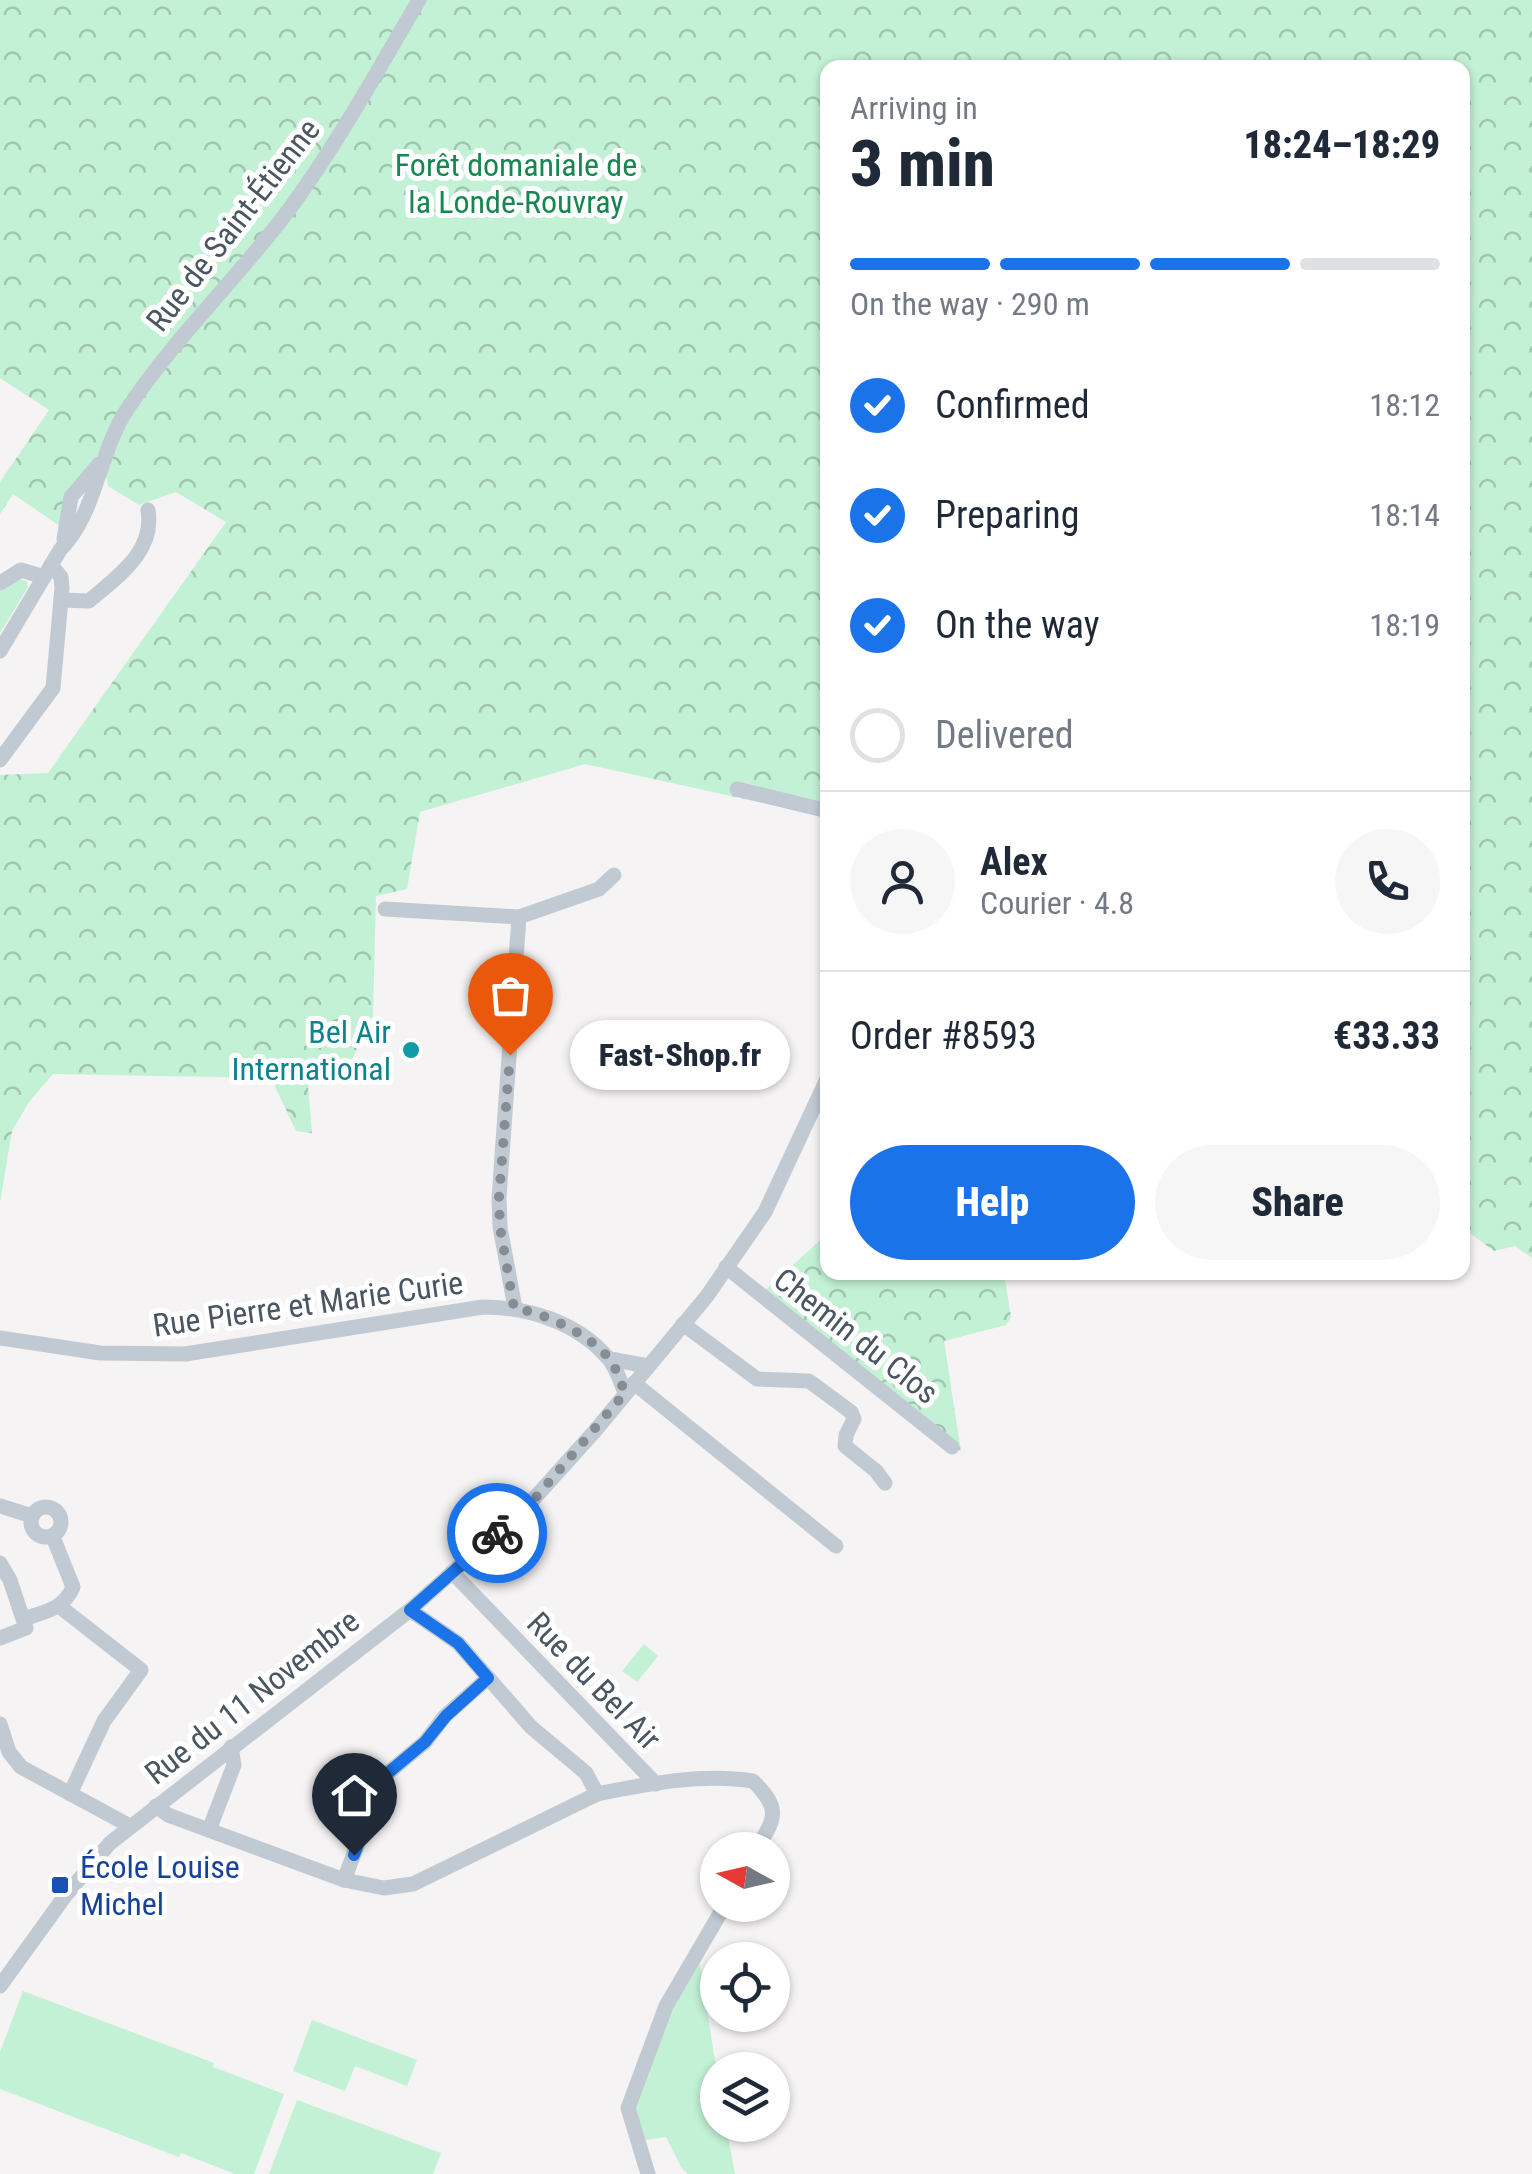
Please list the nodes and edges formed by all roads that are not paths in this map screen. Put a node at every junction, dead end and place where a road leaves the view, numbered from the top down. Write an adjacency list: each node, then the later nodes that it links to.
1 (419, 0): 3 (street, Rue de Saint-Étienne)
2 (148, 510): 5 (street)
3 (52, 564): 4 (street); 5 (street); 6 (street)
4 (0, 583)
5 (61, 600): 7 (street)
6 (0, 651)
7 (0, 760)
8 (737, 789): 9 (street)
9 (820, 810)
10 (614, 875): 12 (street)
11 (385, 909): 12 (street)
12 (518, 917): 15 (street)
13 (820, 1094): 14 (street, Rue du 11 Novembre)
14 (726, 1268): 16 (street, Rue du 11 Novembre); 21 (street, Chemin du Clos)
15 (514, 1308): 17 (street, Rue Pierre et Marie Curie); 18 (street, Rue Pierre et Marie Curie)
16 (683, 1324): 19 (street, Rue du 11 Novembre); 22 (street)
17 (0, 1338)
18 (610, 1358): 19 (street, Rue Pierre et Marie Curie); 20 (street)
19 (648, 1366): 20 (street, Rue du 11 Novembre)
20 (629, 1388): 26 (street); 28 (street, Rue du 11 Novembre)
21 (952, 1446)
22 (885, 1483)
23 (0, 1506): 24 (street)
24 (32, 1516): 25 (street); 25 (street)
25 (53, 1536): 29 (street)
26 (836, 1546)
27 (0, 1563): 31 (street)
28 (452, 1572): 30 (street, Rue du 11 Novembre); 36 (street, Rue du Bel Air)
29 (60, 1606): 31 (street); 37 (street)
30 (410, 1610): 33 (street); 35 (street, Rue du 11 Novembre)
31 (23, 1619): 32 (street)
32 (0, 1638)
33 (488, 1678): 38 (street); 43 (street)
34 (0, 1724): 37 (street)
35 (231, 1747): 39 (street, Rue du 11 Novembre); 41 (street)
36 (656, 1784): 38 (street); 42 (street)
37 (70, 1794): 40 (street)
38 (597, 1794): 43 (street)
39 (156, 1806): 40 (street, Rue du 11 Novembre); 41 (street)
40 (130, 1826): 45 (street, Rue du 11 Novembre)
41 (209, 1830): 43 (street)
42 (766, 1832)
43 (344, 1880)
44 (715, 1922): 46 (street)
45 (0, 1986)
46 (648, 2174)

